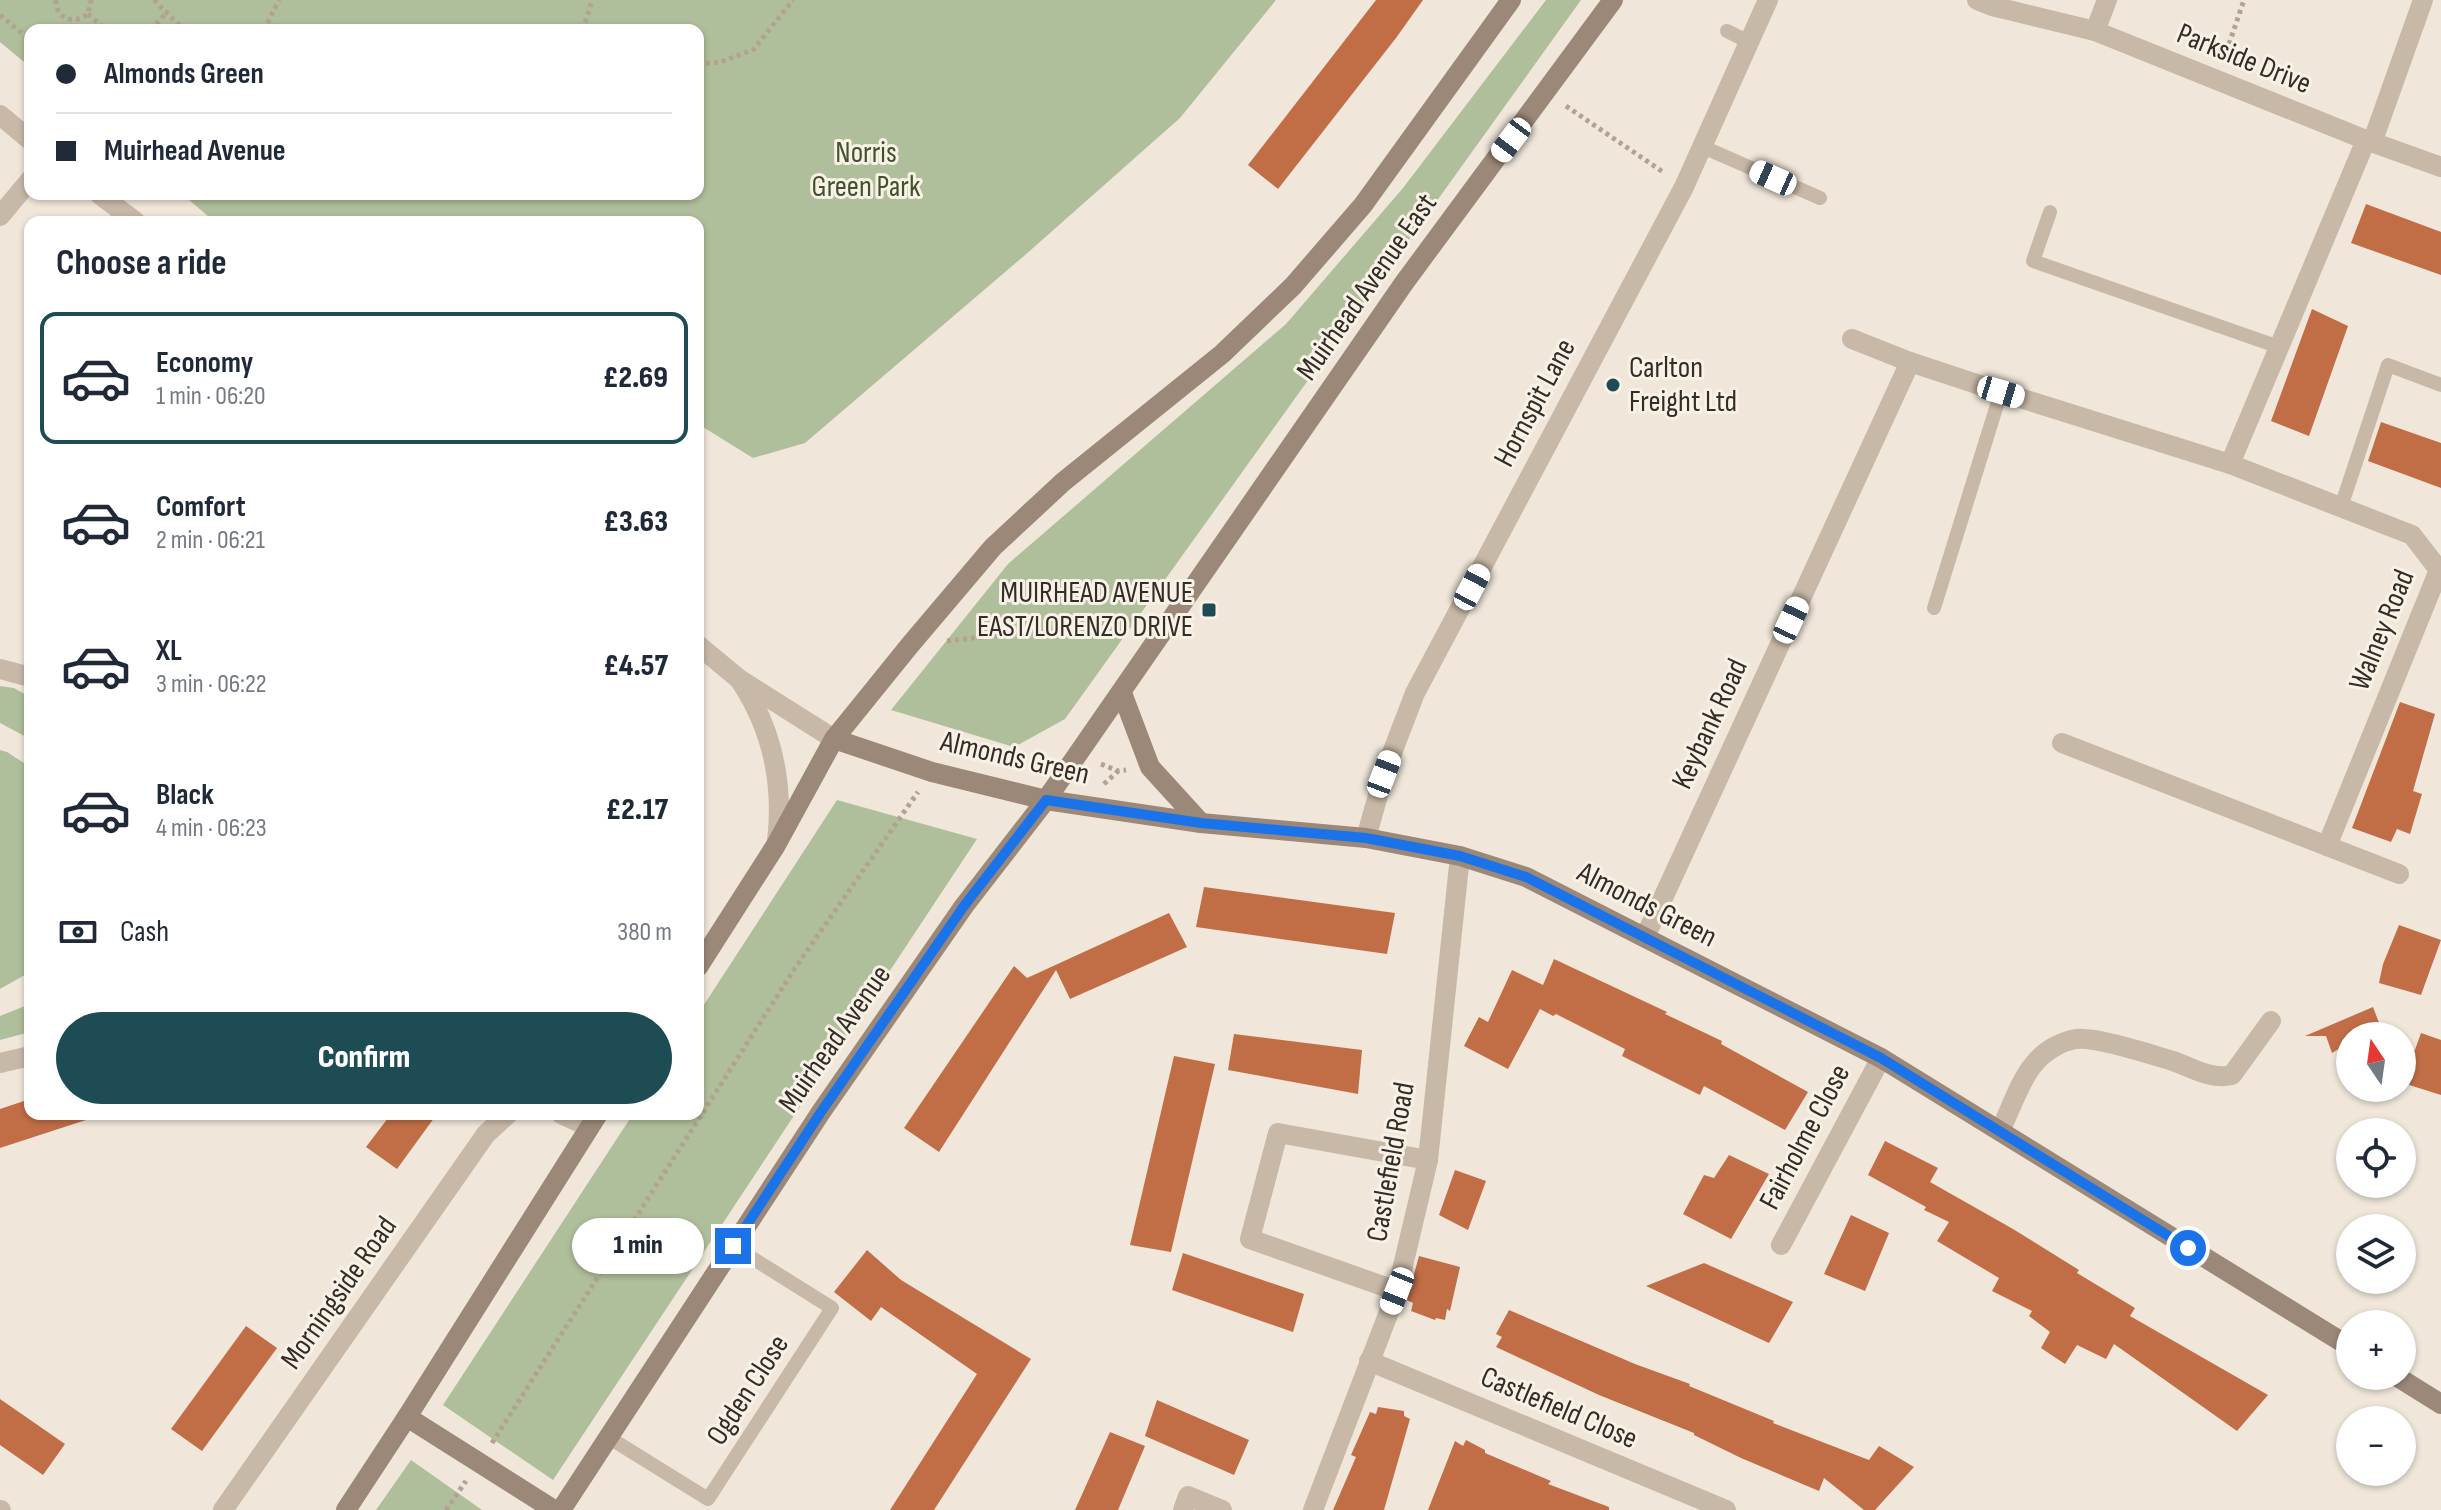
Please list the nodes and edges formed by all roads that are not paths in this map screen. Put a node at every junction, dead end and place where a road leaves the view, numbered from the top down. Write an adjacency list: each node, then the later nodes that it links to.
1 (1511, 0): 35 (street, Muirhead Avenue East)
2 (1613, 0): 29 (street, Muirhead Avenue East)
3 (1768, 0): 9 (street, Hornspit Lane)
4 (1977, 0): 8 (street, Parkside Drive)
5 (2107, 0): 8 (street)
6 (2423, 0): 12 (street)
7 (1727, 31): 9 (lane)
8 (2095, 31): 12 (street, Parkside Drive)
9 (1751, 43): 13 (street, Hornspit Lane)
10 (0, 115): 11 (street)
11 (24, 135)
12 (2369, 142): 14 (street, Parkside Drive); 22 (street)
13 (1703, 147): 16 (lane); 39 (street, Hornspit Lane)
14 (2441, 167)
15 (24, 187): 19 (street)
16 (1820, 198)
17 (107, 200): 20 (street)
18 (2050, 212): 22 (lane)
19 (0, 216)
20 (128, 216)
21 (1852, 339): 23 (street)
22 (2279, 347): 26 (street)
23 (1910, 362): 25 (street); 44 (street, Keybank Road)
24 (2441, 385): 27 (lane)
25 (2001, 392): 26 (street); 28 (lane)
26 (2230, 464): 27 (street, Walney Road)
27 (2341, 507): 41 (street, Walney Road)
28 (1934, 608)
29 (1177, 614): 34 (street, Muirhead Avenue)
30 (704, 650): 33 (street)
31 (0, 669): 32 (street)
32 (24, 675)
33 (739, 679): 35 (street); 40 (street)
34 (1122, 693): 37 (street, Muirhead Avenue); 38 (street)
35 (834, 739): 37 (street, Almonds Green); 40 (street)
36 (2062, 743): 41 (street)
37 (1046, 800): 38 (street, Almonds Green); 55 (street, Muirhead Avenue)
38 (1201, 823): 39 (street, Almonds Green)
39 (1366, 838): 42 (street, Almonds Green)
40 (776, 845): 45 (street)
41 (2327, 846): 43 (street)
42 (1460, 856): 44 (street, Almonds Green); 53 (street, Castlefield Road)
43 (2399, 874)
44 (1645, 937): 48 (street, Almonds Green)
45 (704, 958)
46 (2271, 1021): 52 (street)
47 (24, 1057): 49 (street)
48 (1881, 1058): 52 (street, Almonds Green); 54 (street, Fairholme Close)
49 (0, 1063)
50 (501, 1120): 63 (street, Morningside Road)
51 (594, 1121): 61 (street)
52 (2000, 1131): 57 (street, Almonds Green)
53 (1428, 1160): 56 (street, Castlefield Road); 56 (street)
54 (1781, 1245)
55 (733, 1246): 62 (street, Muirhead Avenue); 62 (lane, Ogden Close)
56 (1397, 1291): 58 (street, Castlefield Road)
57 (2336, 1338)
58 (1369, 1361): 69 (street, Castlefield Road); 70 (street, Castlefield Close)
59 (2416, 1388): 60 (street)
60 (2441, 1404)
61 (407, 1417): 64 (street); 65 (street)
62 (608, 1437): 66 (street, Muirhead Avenue)
63 (223, 1510)
64 (346, 1510)
65 (554, 1510)
66 (561, 1510)
67 (1183, 1510): 68 (street)
68 (1222, 1510)
69 (1313, 1510)
70 (1726, 1510)

